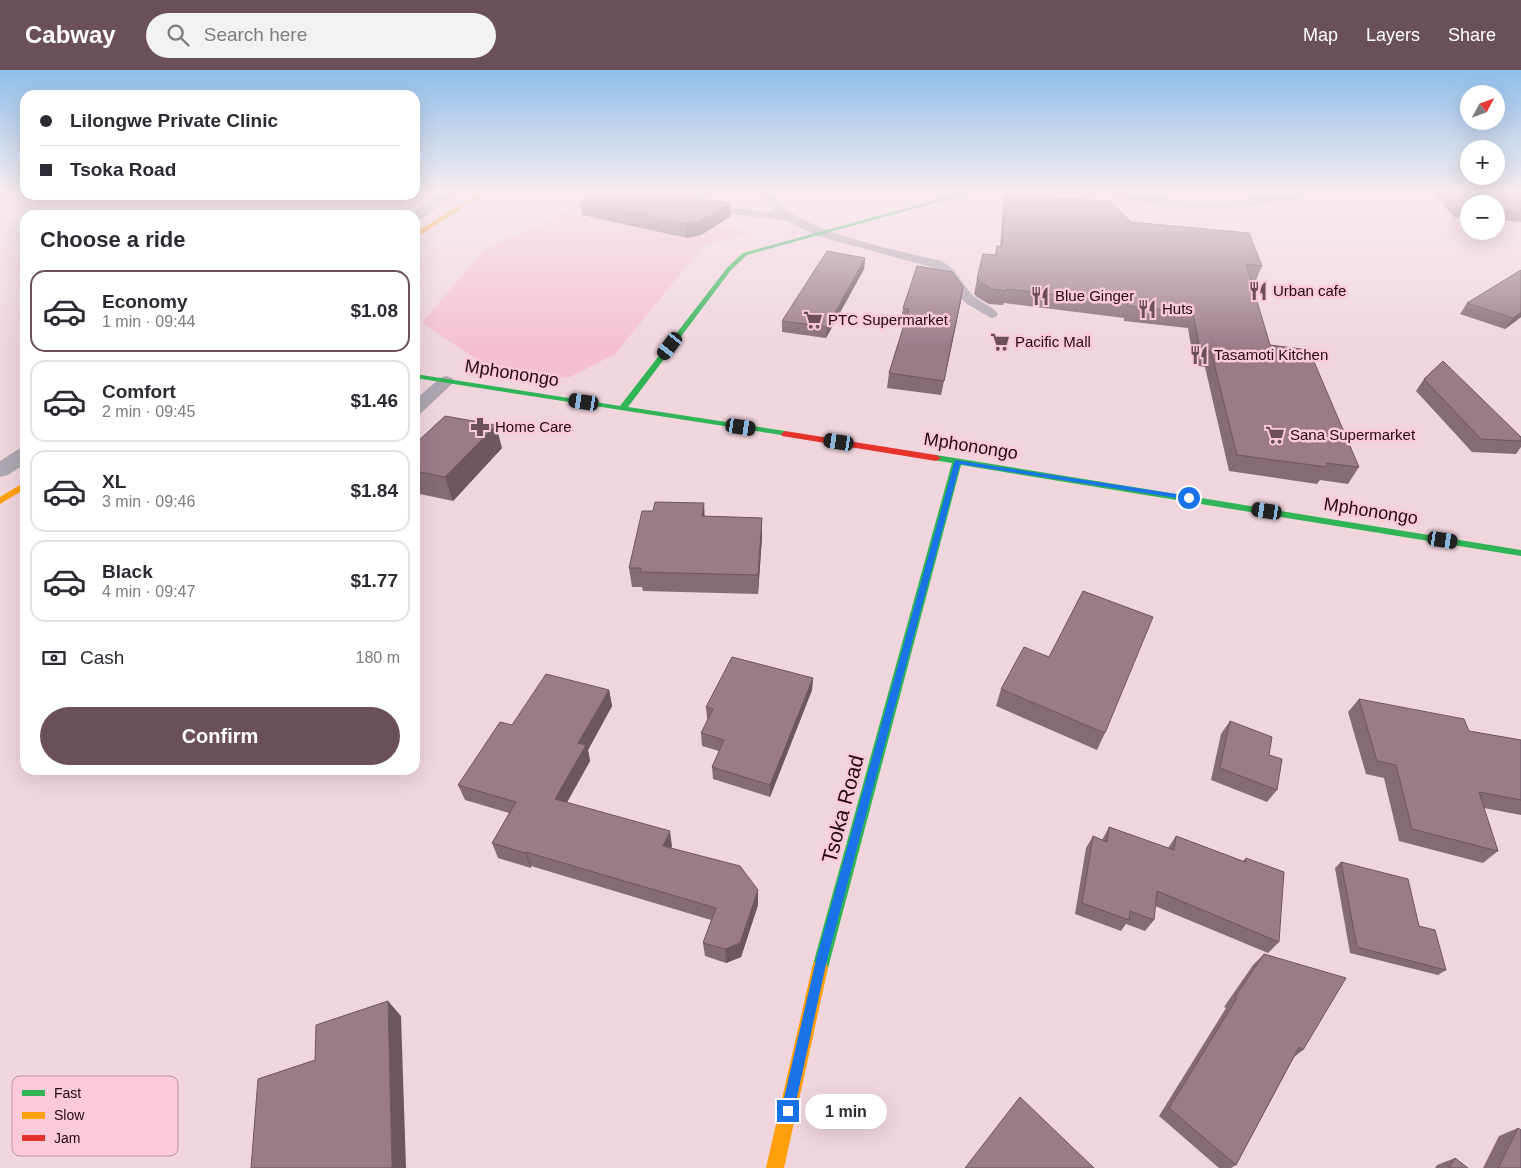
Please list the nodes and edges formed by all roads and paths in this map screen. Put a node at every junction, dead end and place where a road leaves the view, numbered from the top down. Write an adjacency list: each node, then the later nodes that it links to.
1 (780, 244): 7 (street)
2 (863, 244): 3 (lane)
3 (990, 314)
4 (420, 377): 5 (street, Mphonongo)
5 (446, 381): 6 (lane); 7 (street, Mphonongo)
6 (420, 404)
7 (623, 408): 9 (street, Mphonongo)
8 (20, 458): 10 (street)
9 (957, 462): 13 (street, Mphonongo); 14 (street, Tsoka Road)
10 (0, 470)
11 (20, 488): 12 (street)
12 (0, 501)
13 (1521, 553)
14 (775, 1168)

